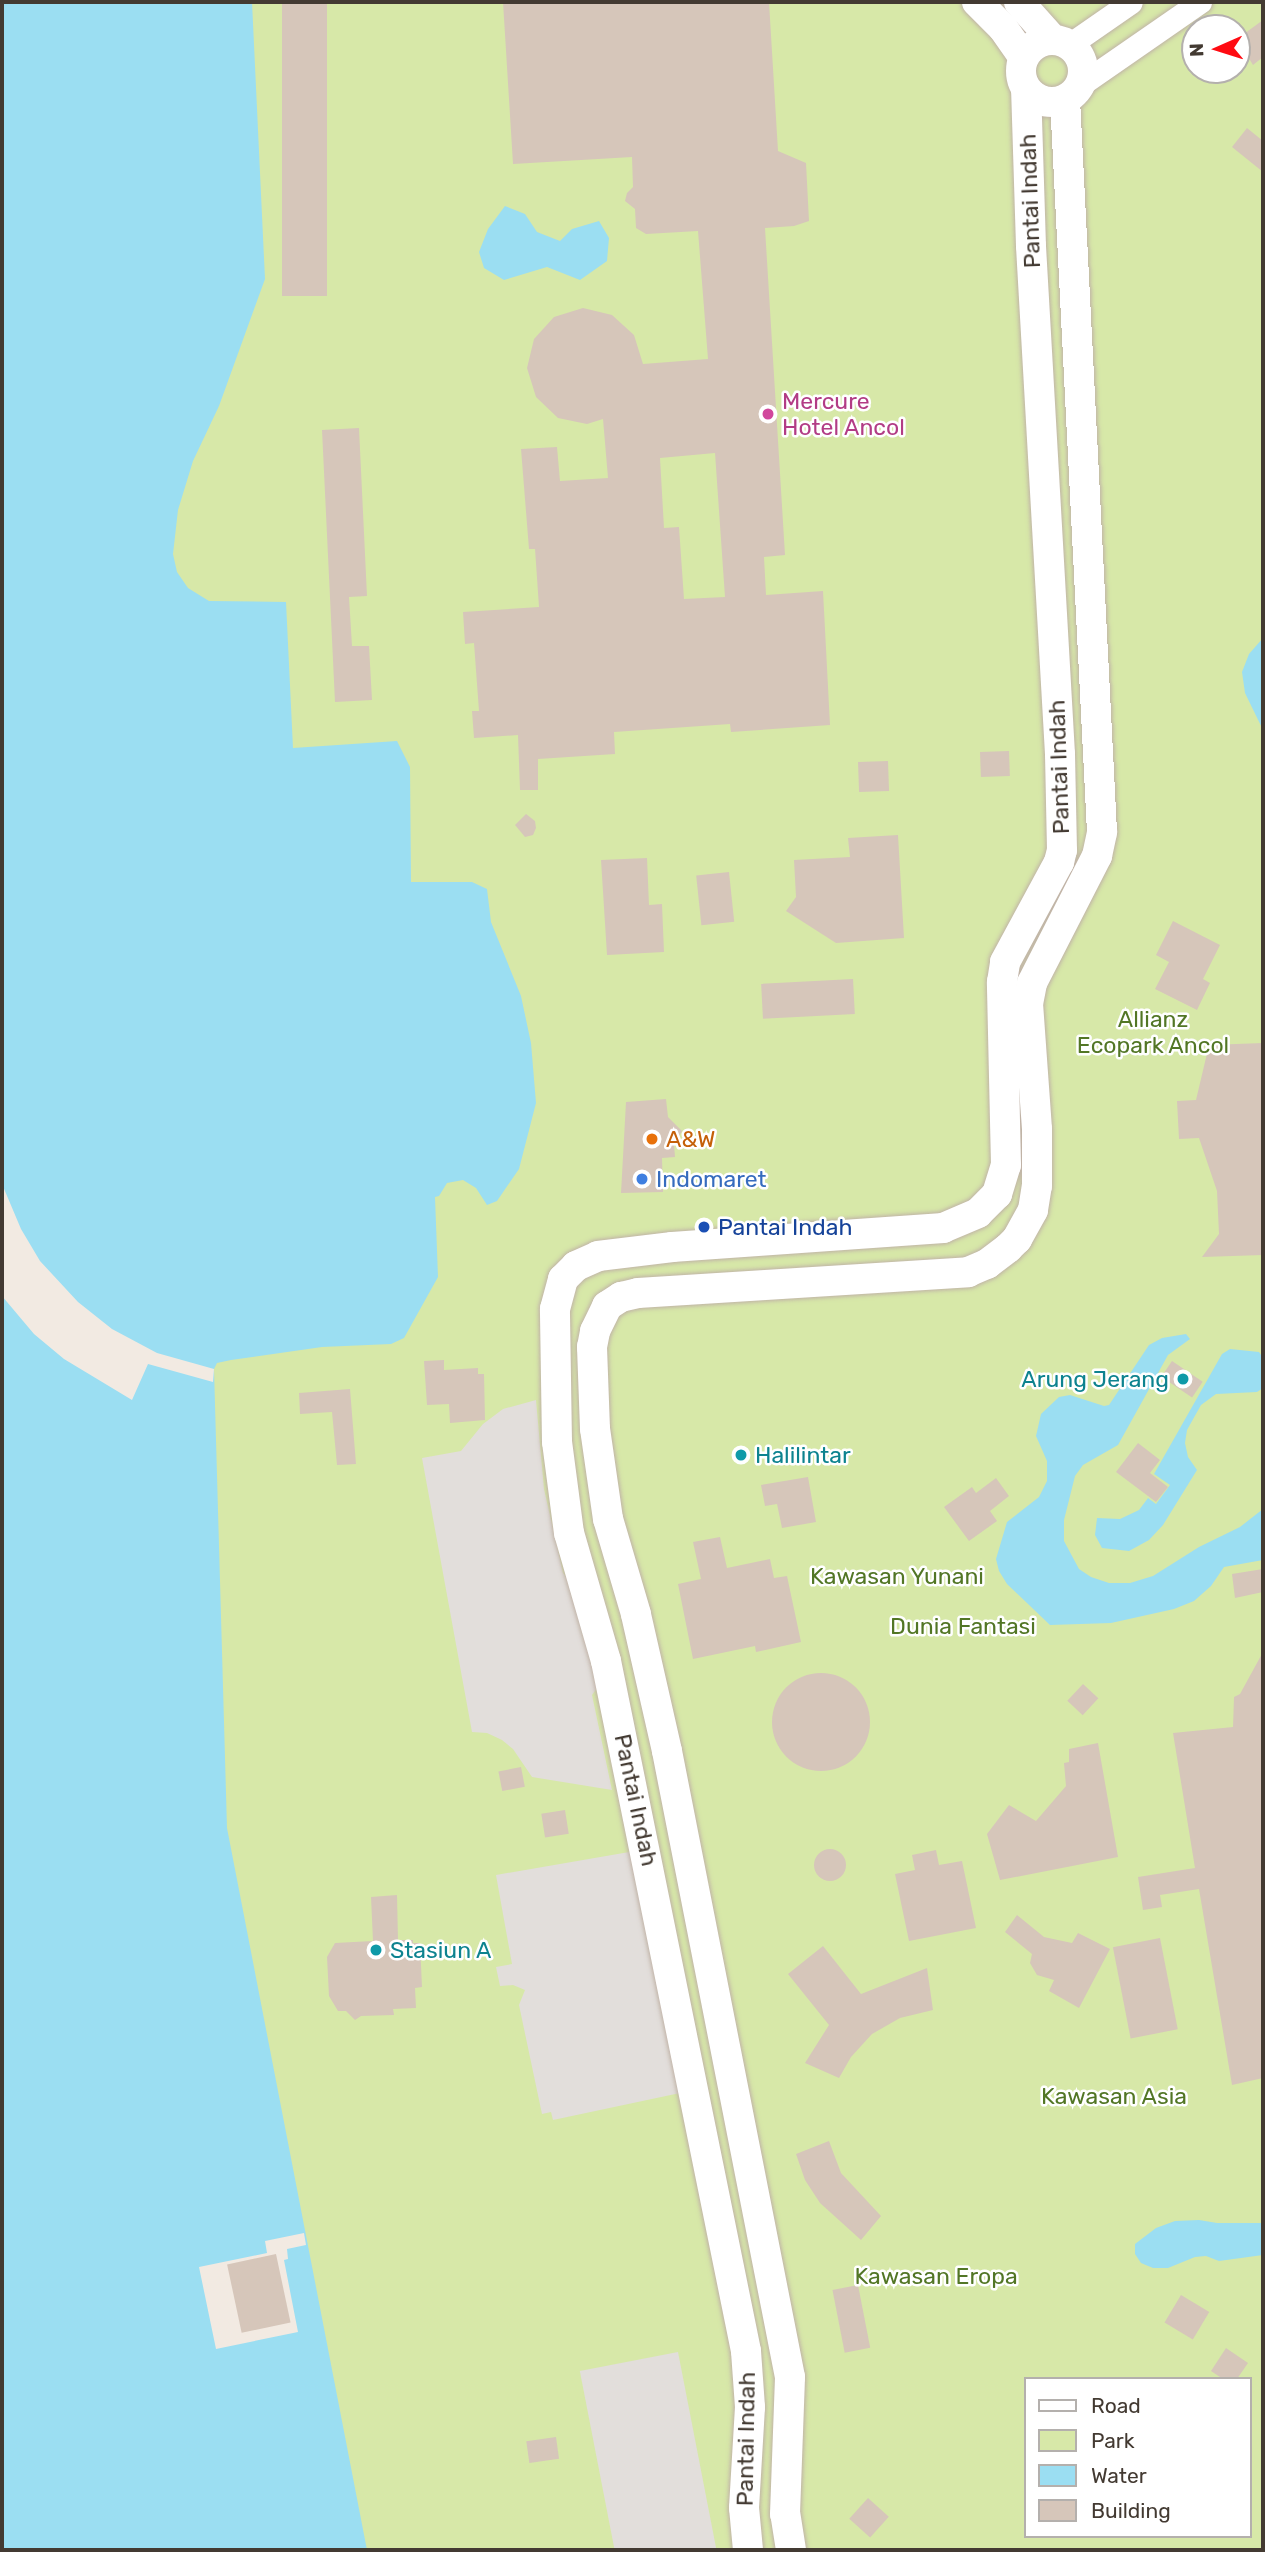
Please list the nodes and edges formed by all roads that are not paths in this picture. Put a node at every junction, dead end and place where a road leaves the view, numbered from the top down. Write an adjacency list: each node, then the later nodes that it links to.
1 (977, 2): 6 (street)
2 (1019, 2): 5 (street)
3 (1131, 2): 5 (street)
4 (1200, 2): 8 (street)
5 (1061, 42): 6 (street); 8 (street)
6 (1023, 57): 7 (street)
7 (1026, 90): 8 (street); 9 (street, Pantai Indah)
8 (1072, 93): 10 (street, Pantai Indah)
9 (748, 2550)
10 (791, 2550)

